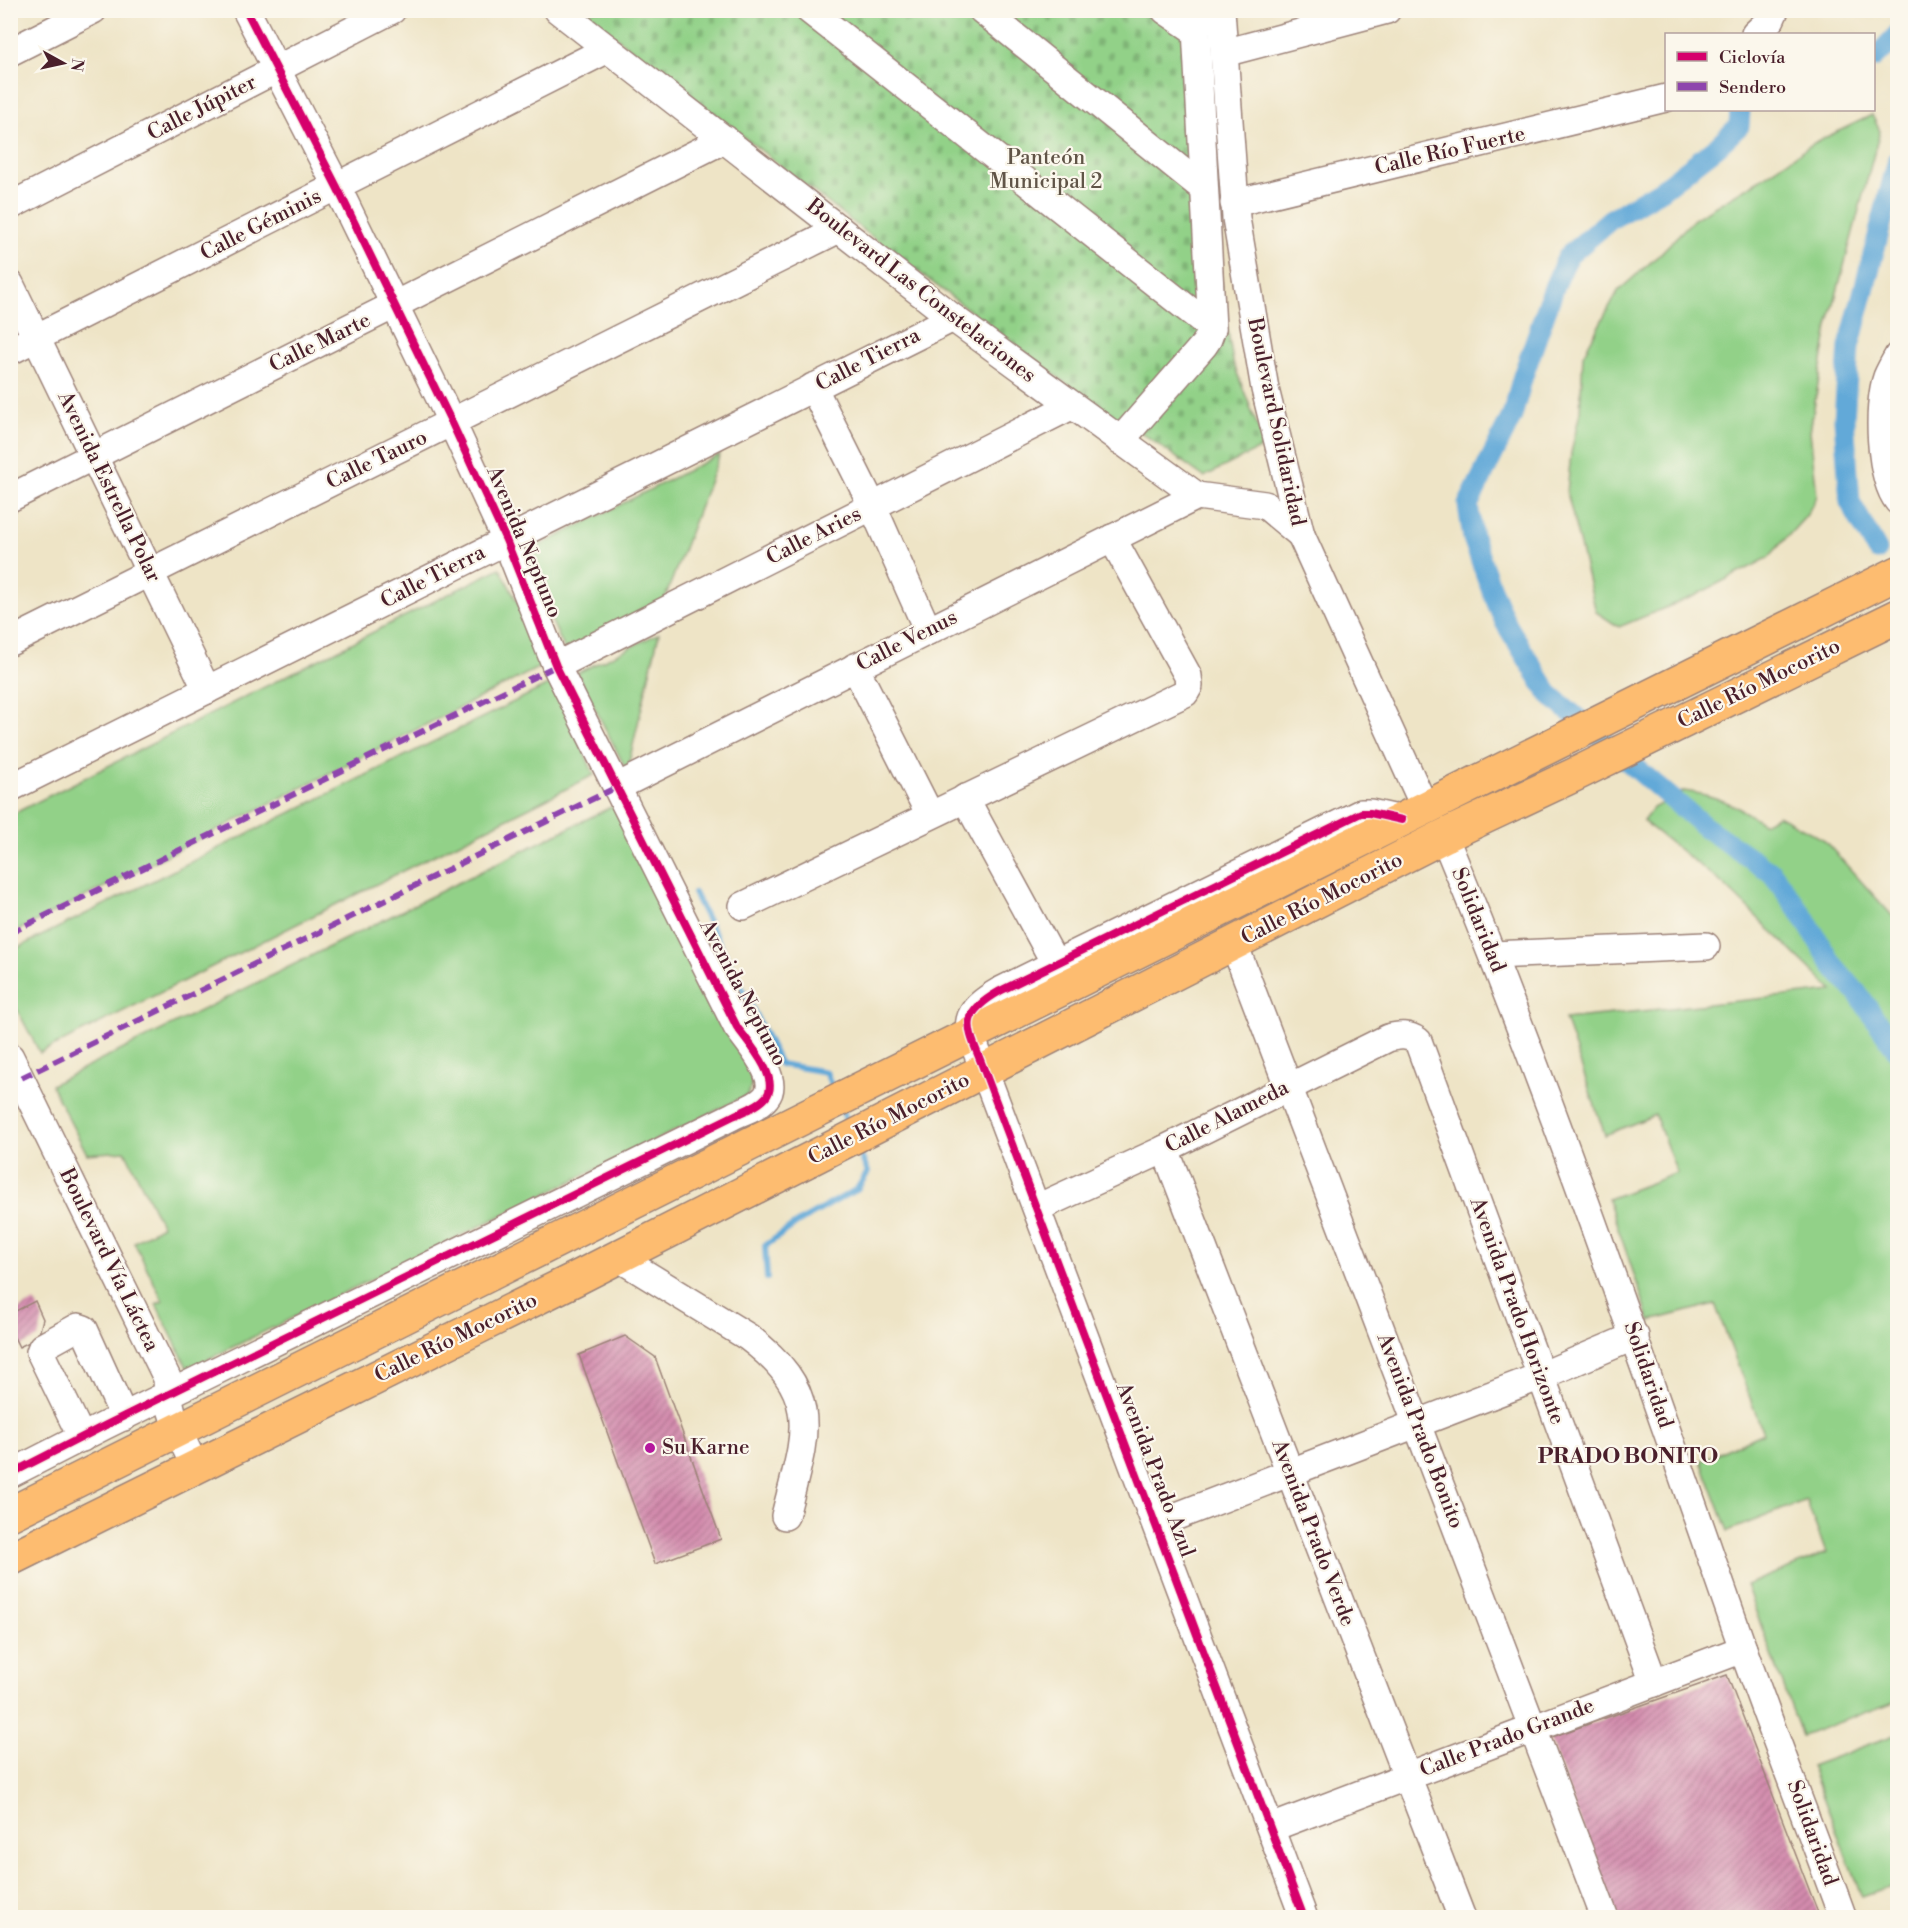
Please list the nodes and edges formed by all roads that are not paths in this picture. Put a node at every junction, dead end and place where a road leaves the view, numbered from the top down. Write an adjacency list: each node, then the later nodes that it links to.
1 (93, 10): 12 (street)
2 (246, 10): 14 (street, Avenida Neptuno)
3 (392, 10): 14 (street, Calle Júpiter)
4 (809, 10): 25 (street)
5 (982, 10): 18 (street)
6 (1165, 10): 10 (street)
7 (1221, 10): 13 (street, Boulevard Solidaridad)
8 (1387, 10): 13 (street)
9 (565, 12): 11 (street, Boulevard Las Constelaciones)
10 (1195, 21): 18 (street)
11 (608, 49): 16 (street, Boulevard Las Constelaciones); 17 (street, Calle Géminis)
12 (10, 52)
13 (1224, 53): 19 (street, Boulevard Solidaridad)
14 (276, 70): 17 (street, Avenida Neptuno); 20 (street, Calle Júpiter)
15 (1665, 98): 19 (street, Calle Río Fuerte)
16 (725, 139): 21 (street, Boulevard Las Constelaciones); 23 (street, Calle Marte)
17 (337, 187): 23 (street, Avenida Neptuno); 26 (street, Calle Géminis)
18 (1203, 188): 25 (street)
19 (1234, 203): 38 (street, Boulevard Solidaridad)
20 (10, 206)
21 (839, 229): 24 (street, Boulevard Las Constelaciones); 31 (street, Calle Tauro)
22 (10, 284): 26 (street, Avenida Estrella Polar)
23 (395, 306): 31 (street, Avenida Neptuno); 33 (street, Calle Marte)
24 (953, 318): 29 (street, Calle Tierra); 30 (street, Boulevard Las Constelaciones)
25 (1212, 328): 32 (street)
26 (37, 338): 27 (street, Calle Géminis); 33 (street, Avenida Estrella Polar)
27 (10, 351)
28 (1894, 370): 36 (street)
29 (813, 387): 37 (street); 40 (street, Calle Tierra)
30 (1071, 405): 32 (street, Boulevard Las Constelaciones); 37 (street, Calle Aries)
31 (452, 423): 40 (street, Avenida Neptuno); 41 (street, Calle Tauro)
32 (1120, 441): 34 (street, Boulevard Las Constelaciones)
33 (93, 456): 35 (street, Calle Marte); 41 (street, Avenida Estrella Polar)
34 (1197, 496): 38 (street, Boulevard Las Constelaciones); 39 (street, Calle Venus)
35 (10, 498)
36 (1898, 501)
37 (873, 507): 44 (street); 46 (street, Calle Aries)
38 (1300, 535): 52 (street, Boulevard Solidaridad)
39 (1112, 538): 44 (street, Calle Venus); 51 (street)
40 (506, 540): 46 (street, Avenida Neptuno); 48 (street, Calle Tierra)
41 (150, 573): 45 (street, Calle Tauro); 48 (street, Avenida Estrella Polar)
42 (1898, 573): 52 (main road, Calle Río Mocorito)
43 (1898, 616): 54 (main road, Calle Río Mocorito)
44 (928, 631): 47 (street, Calle Venus)
45 (10, 642)
46 (556, 666): 49 (street, Avenida Neptuno)
47 (855, 667): 49 (street, Calle Venus); 53 (street)
48 (207, 690): 50 (street, Calle Tierra)
49 (617, 786): 70 (street, Avenida Neptuno)
50 (10, 788)
51 (965, 798): 53 (street); 59 (street)
52 (1414, 814): 59 (street); 60 (main road, Calle Río Mocorito)
53 (930, 815): 55 (street)
54 (1444, 836): 56 (main road, Calle Río Mocorito); 58 (street, Solidaridad)
55 (743, 906)
56 (1234, 944): 62 (main road, Calle Río Mocorito); 64 (street, Avenida Prado Bonito)
57 (1706, 946): 58 (street)
58 (1493, 955): 68 (street, Solidaridad)
59 (1055, 963): 60 (street)
60 (971, 1034): 62 (street, Avenida Prado Azul); 73 (main road, Calle Río Mocorito)
61 (1418, 1041): 64 (street, Calle Alameda); 69 (street, Avenida Prado Horizonte)
62 (984, 1070): 66 (street, Avenida Prado Azul); 67 (main road, Calle Río Mocorito)
63 (14, 1073): 70 (street, Boulevard Vía Láctea)
64 (1288, 1086): 65 (street, Calle Alameda); 72 (street, Avenida Prado Bonito)
65 (1165, 1149): 66 (street, Calle Alameda); 76 (street, Avenida Prado Verde)
66 (1036, 1208): 80 (street, Avenida Prado Azul)
67 (616, 1256): 75 (main road, Calle Río Mocorito); 79 (street)
68 (1635, 1336): 69 (street); 82 (street, Solidaridad)
69 (1541, 1376): 72 (street); 83 (street, Avenida Prado Horizonte)
70 (167, 1396): 71 (street); 73 (street, Boulevard Vía Láctea)
71 (124, 1417): 74 (street); 74 (street)
72 (1417, 1424): 76 (street); 84 (street, Avenida Prado Bonito)
73 (178, 1431): 75 (street, Boulevard Vía Láctea); 78 (main road, Calle Río Mocorito)
74 (82, 1438): 77 (street)
75 (195, 1467): 81 (main road, Calle Río Mocorito)
76 (1290, 1473): 80 (street); 85 (street, Avenida Prado Verde)
77 (10, 1474)
78 (10, 1514)
79 (785, 1516)
80 (1156, 1524): 86 (street, Avenida Prado Azul)
81 (10, 1559)
82 (1743, 1649): 83 (street, Calle Prado Grande); 90 (street, Solidaridad)
83 (1654, 1683): 84 (street, Calle Prado Grande)
84 (1533, 1728): 85 (street, Calle Prado Grande); 89 (street, Avenida Prado Bonito)
85 (1407, 1777): 86 (street, Calle Prado Grande); 88 (street, Avenida Prado Verde)
86 (1271, 1828): 87 (street, Avenida Prado Azul)
87 (1304, 1917)
88 (1462, 1917)
89 (1605, 1917)
90 (1843, 1917)

